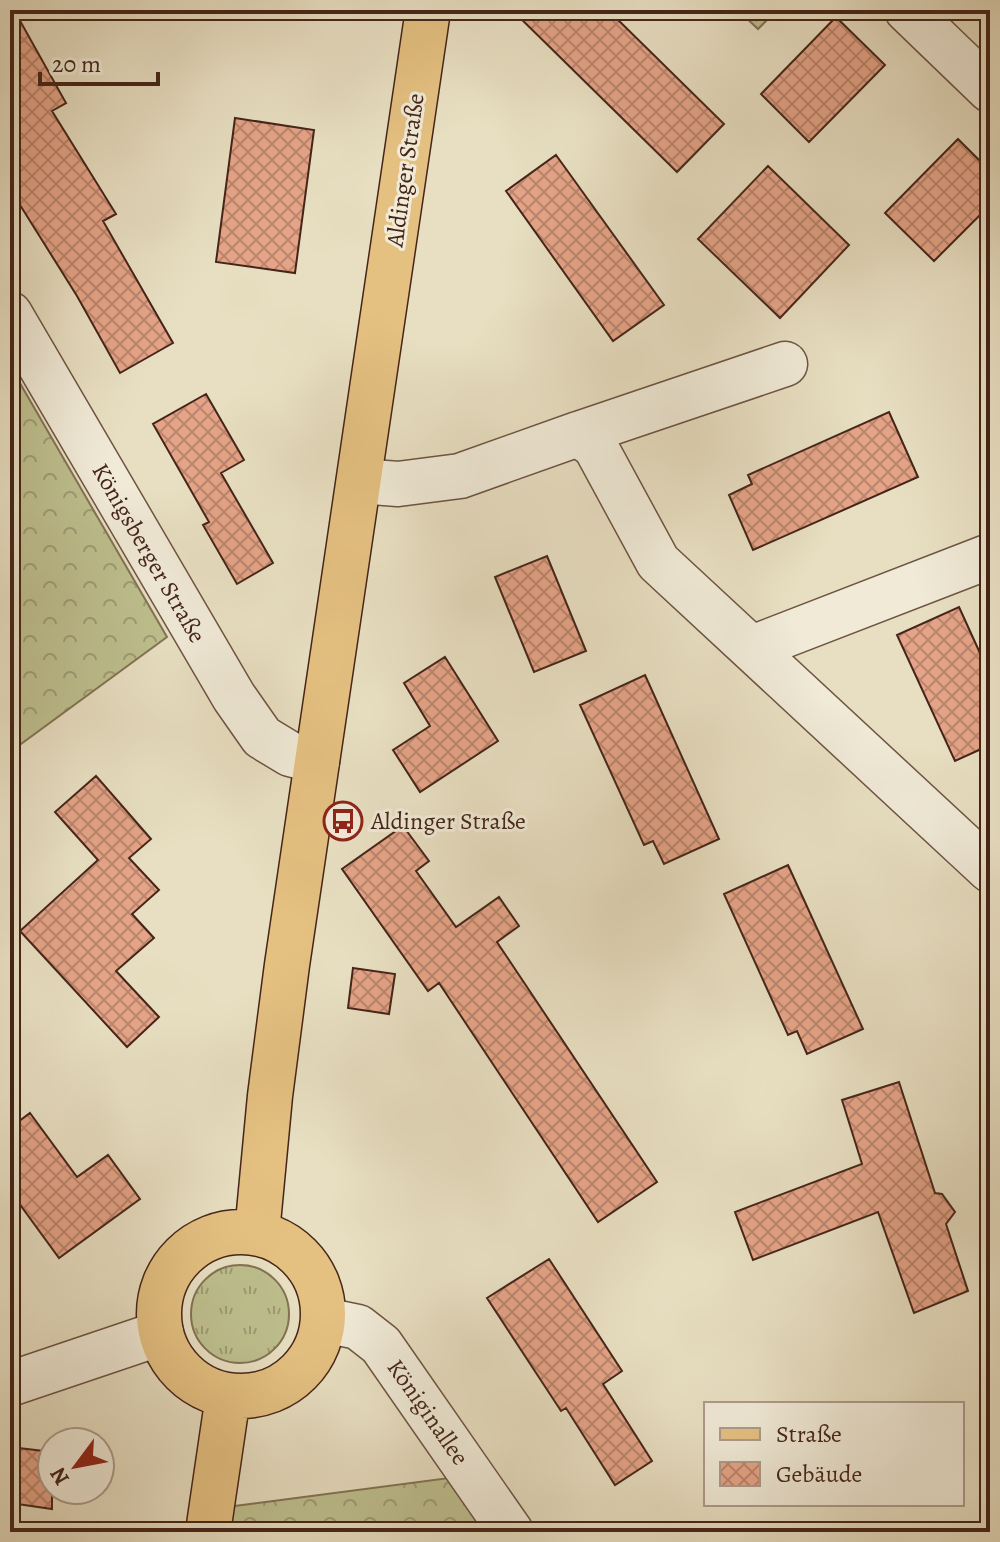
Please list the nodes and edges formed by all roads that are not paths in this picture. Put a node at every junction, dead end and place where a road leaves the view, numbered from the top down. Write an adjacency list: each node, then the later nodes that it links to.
1 (428, 10): 7 (main road, Aldinger Straße)
2 (907, 10): 3 (street)
3 (990, 90)
4 (10, 314): 10 (street, Königsberger Straße)
5 (785, 364): 6 (street)
6 (578, 434): 7 (street); 9 (street)
7 (359, 481): 10 (main road, Aldinger Straße)
8 (990, 556): 9 (street)
9 (752, 648): 11 (street)
10 (317, 761): 12 (main road, Aldinger Straße)
11 (990, 870)
12 (257, 1233): 13 (main road); 14 (main road)
13 (324, 1320): 16 (main road); 18 (street, Königinallee)
14 (161, 1333): 15 (street); 16 (main road)
15 (10, 1384)
16 (228, 1396): 17 (main road)
17 (208, 1532)
18 (511, 1532)

